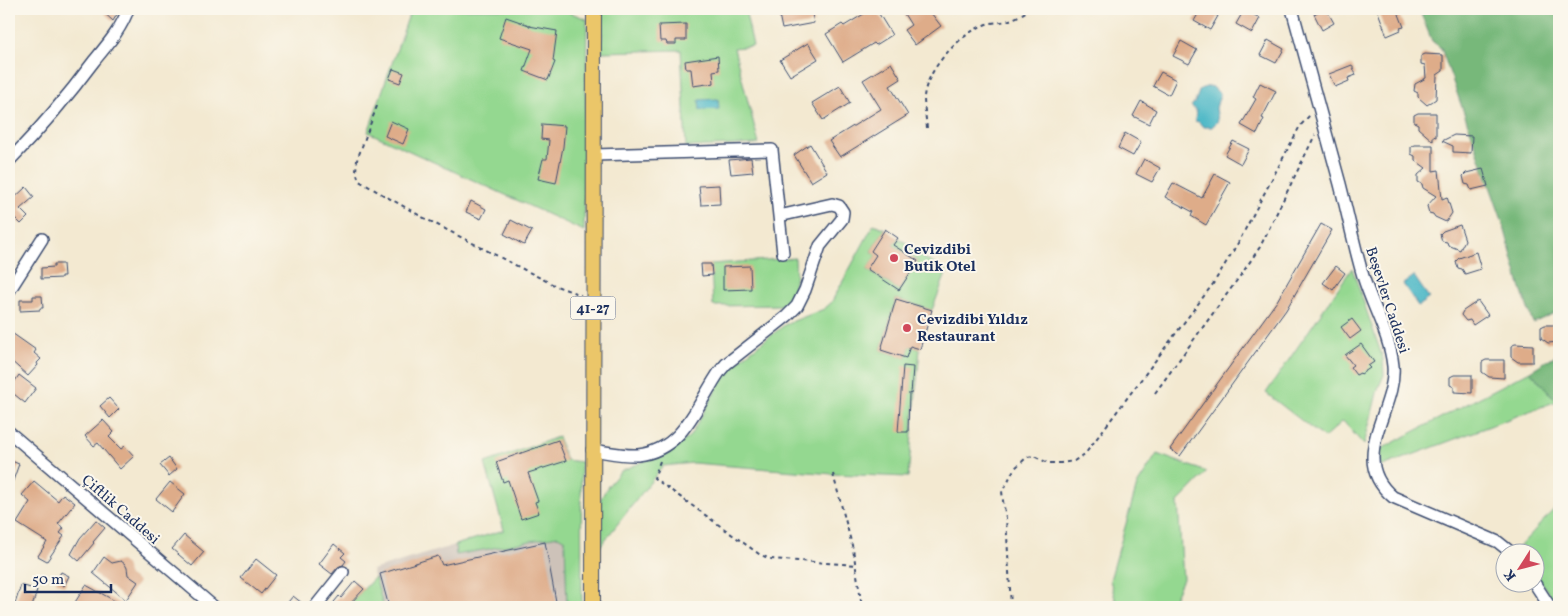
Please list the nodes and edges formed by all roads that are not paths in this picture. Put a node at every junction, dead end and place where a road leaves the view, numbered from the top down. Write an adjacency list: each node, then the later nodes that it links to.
1 (128, 9): 5 (street)
2 (594, 9): 4 (main road, 41-27)
3 (1292, 9): 12 (street, Beşevler Caddesi)
4 (594, 155): 6 (street); 11 (main road, 41-27)
5 (9, 161)
6 (779, 216): 8 (street); 11 (street)
7 (42, 239): 9 (street)
8 (783, 253)
9 (9, 291)
10 (9, 432): 15 (street, Çiftlik Caddesi)
11 (592, 450): 17 (main road, 41-27)
12 (1500, 544)
13 (343, 572): 16 (street)
14 (1542, 594): 18 (street)
15 (207, 605)
16 (315, 607)
17 (593, 607)
18 (1550, 607)

